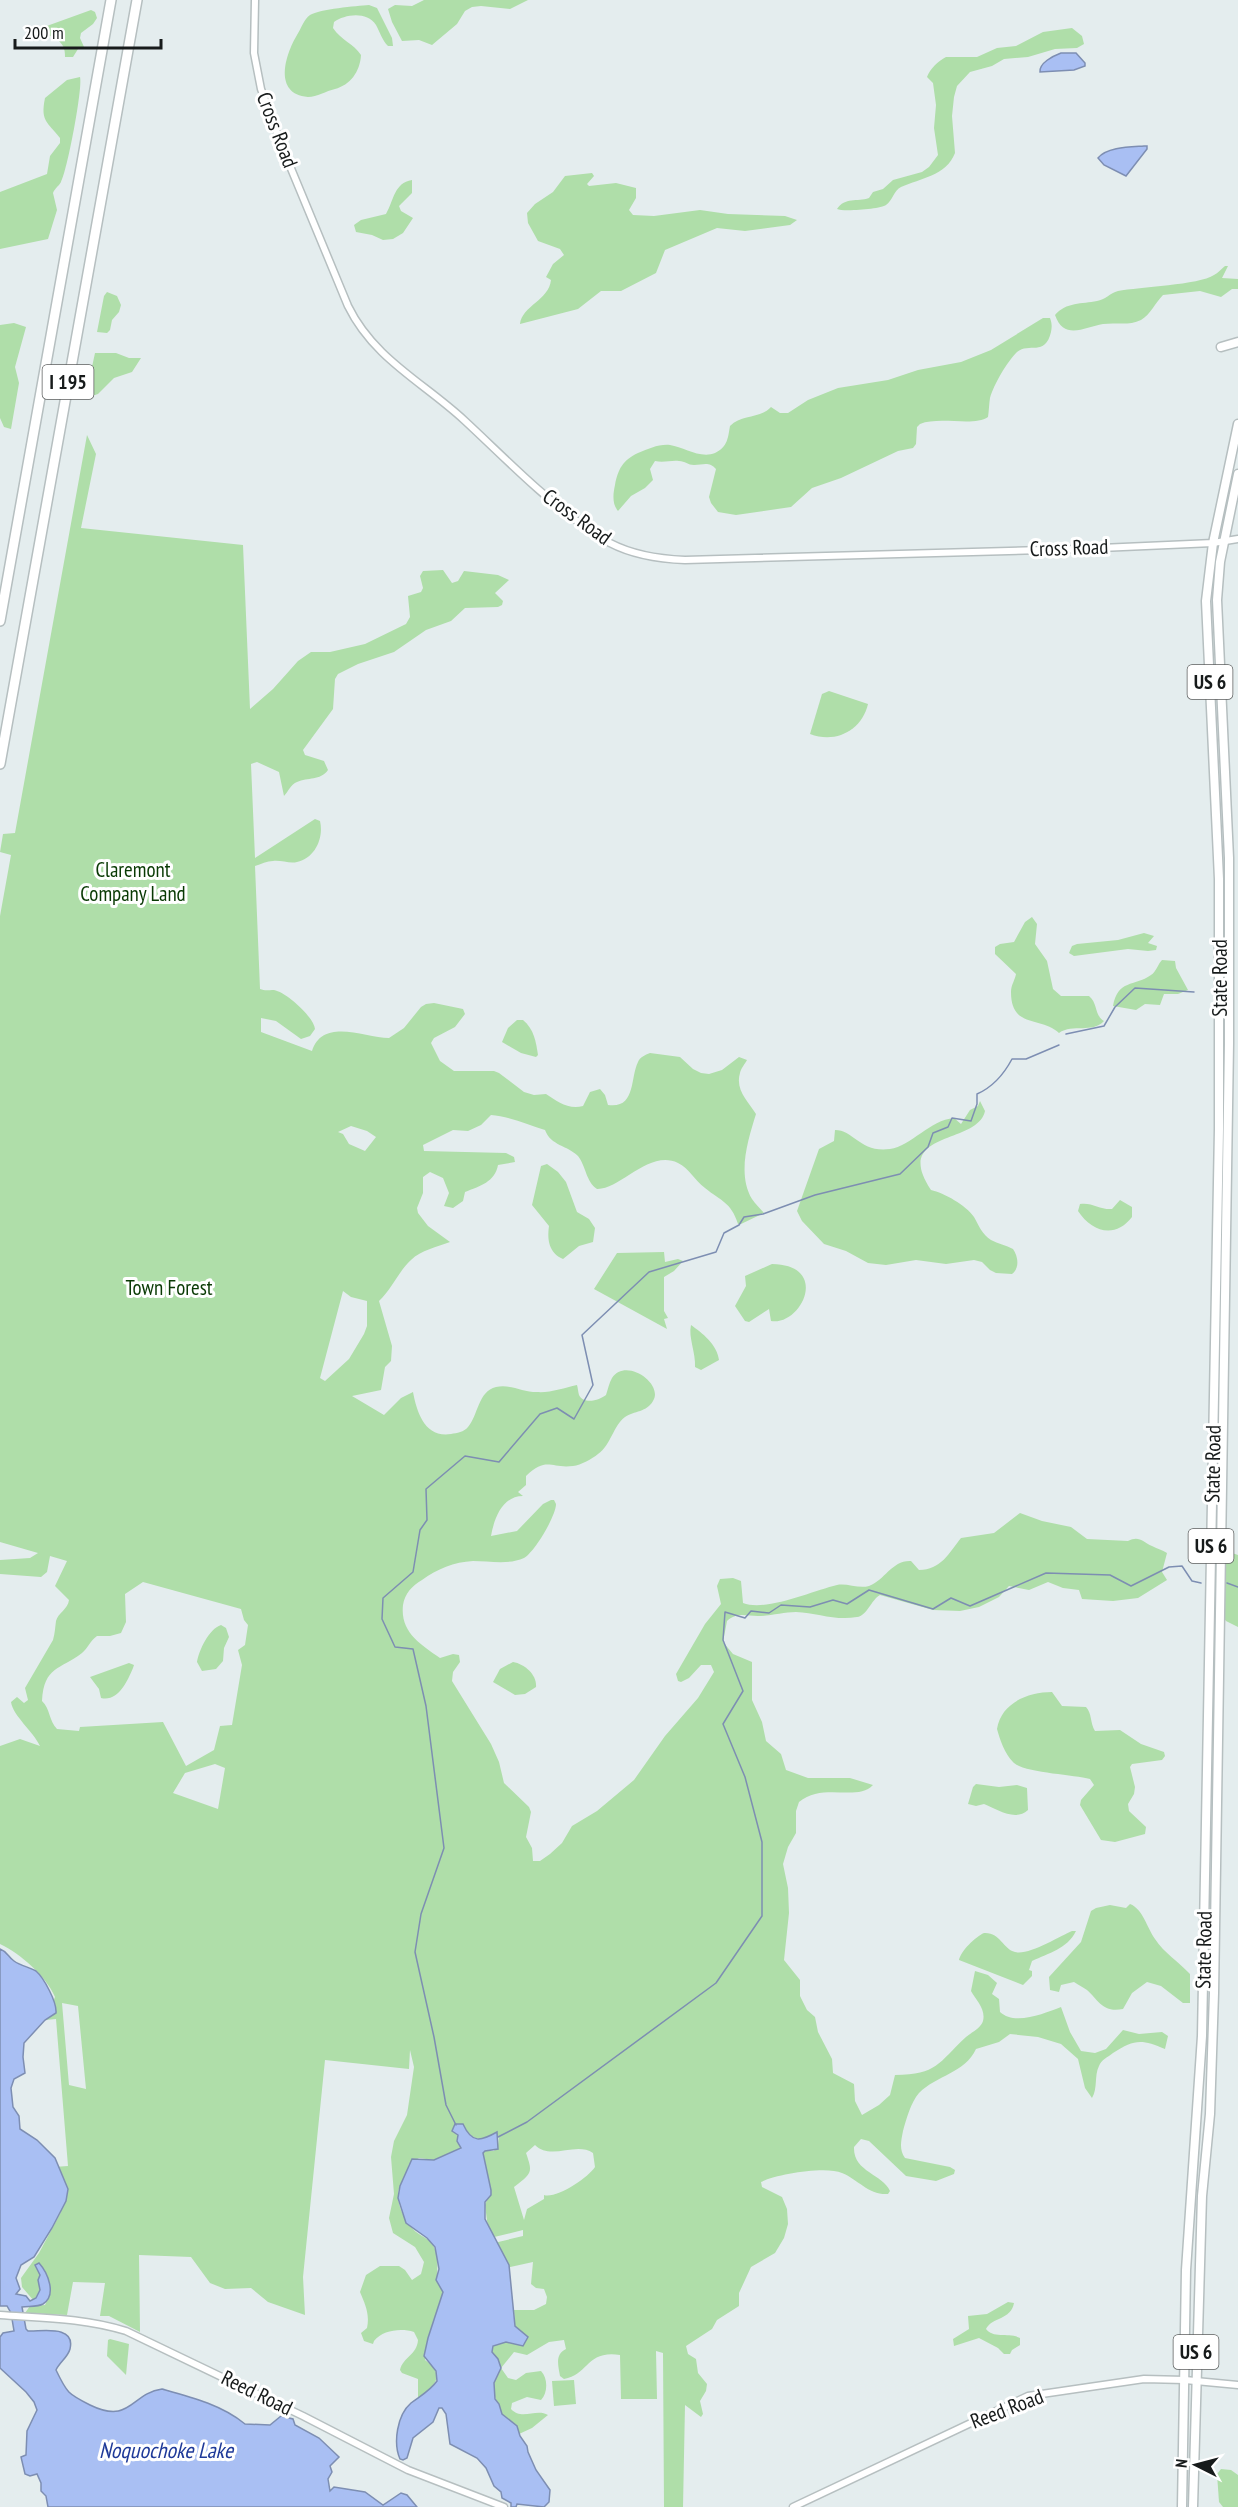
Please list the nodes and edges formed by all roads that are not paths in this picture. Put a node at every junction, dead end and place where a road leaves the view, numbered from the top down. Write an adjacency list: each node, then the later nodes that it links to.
1 (111, 0): 11 (highway, I 195)
2 (137, 0): 12 (highway, I 195)
3 (255, 0): 10 (street, Cross Road)
4 (1238, 342): 5 (main road)
5 (1221, 347)
6 (1238, 424): 10 (main road, State Road / US 6)
7 (1238, 474): 9 (main road, State Road / US 6)
8 (1238, 539): 9 (street, Cross Road)
9 (1224, 540): 10 (street, Cross Road); 15 (main road, State Road / US 6)
10 (1213, 543): 14 (main road, State Road / US 6)
11 (0, 621)
12 (0, 764)
13 (0, 2315): 17 (street, Reed Road)
14 (1185, 2380): 15 (street, Reed Road); 18 (street, Reed Road); 19 (main road, State Road / US 6)
15 (1195, 2382): 16 (street, Reed Road); 20 (main road, State Road / US 6)
16 (1238, 2385)
17 (504, 2507)
18 (793, 2507)
19 (1182, 2507)
20 (1193, 2507)

